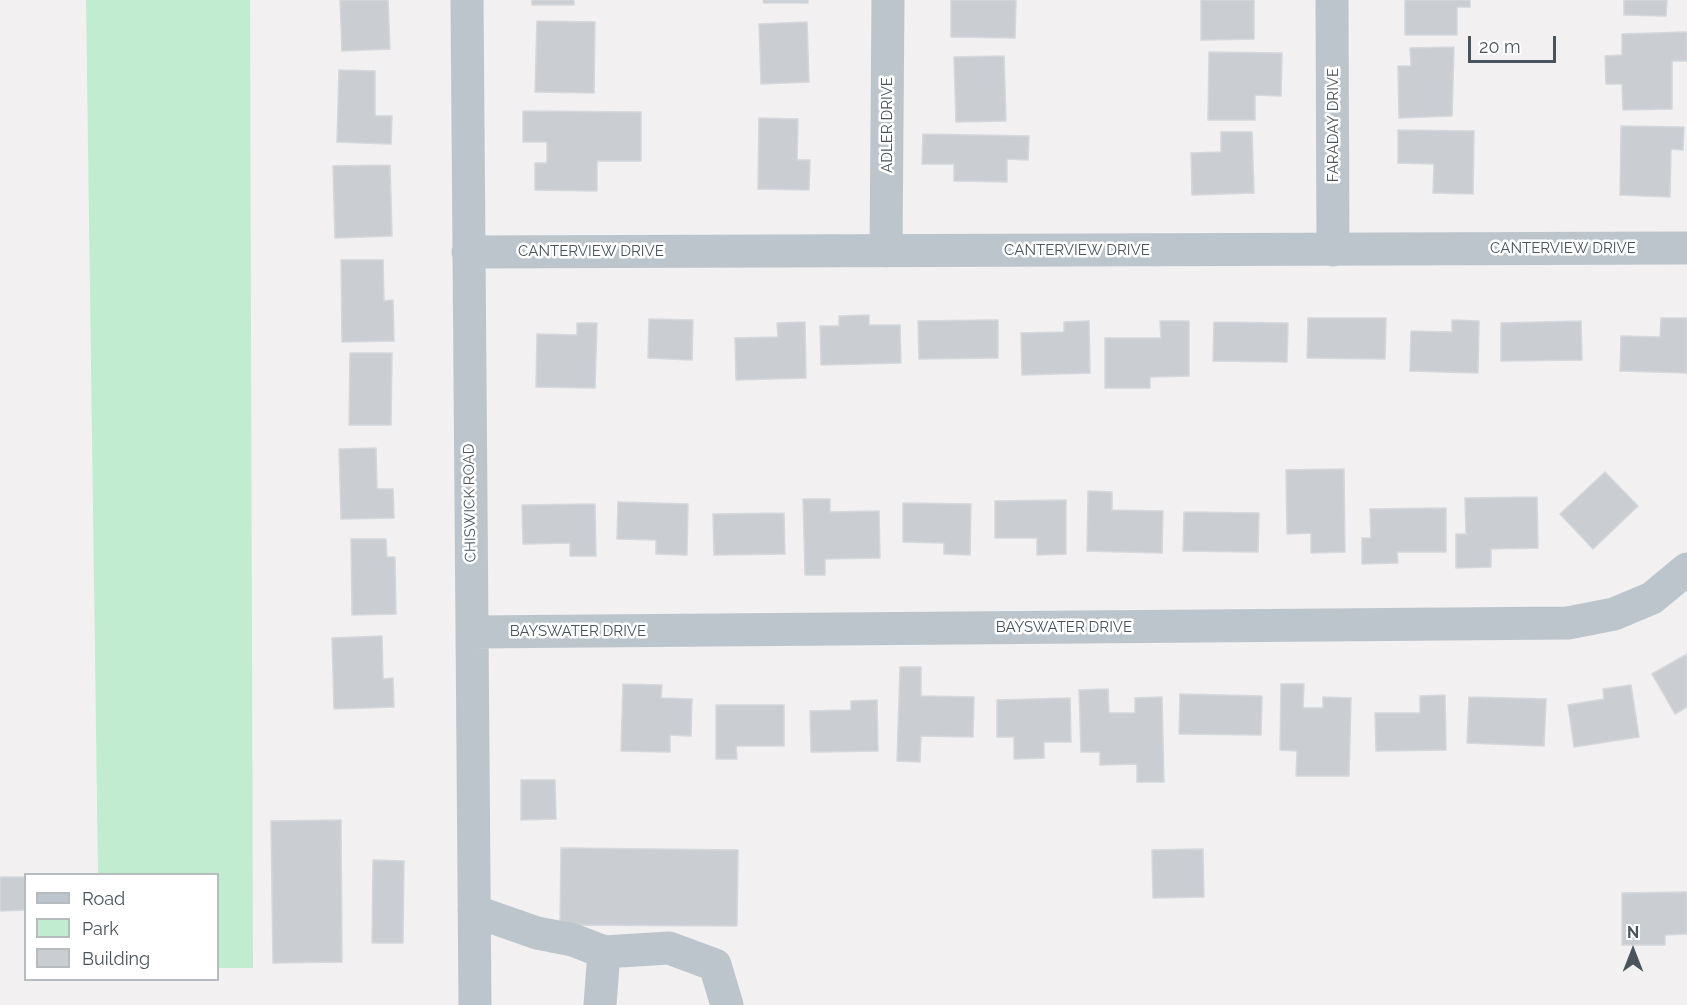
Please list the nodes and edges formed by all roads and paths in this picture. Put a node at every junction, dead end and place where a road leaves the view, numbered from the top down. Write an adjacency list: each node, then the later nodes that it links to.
1 (467, 0): 7 (street, CHISWICK ROAD)
2 (888, 0): 5 (street, ADLER DRIVE)
3 (1332, 0): 6 (street, FARADAY DRIVE)
4 (1687, 248): 6 (street, CANTERVIEW DRIVE)
5 (886, 250): 6 (street, CANTERVIEW DRIVE); 7 (street, CANTERVIEW DRIVE)
6 (1333, 250)
7 (468, 252): 9 (street, CHISWICK ROAD)
8 (1687, 570): 9 (street, BAYSWATER DRIVE)
9 (472, 632): 10 (street, CHISWICK ROAD)
10 (474, 911): 11 (street); 12 (street, CHISWICK ROAD)
11 (604, 952): 13 (street); 14 (street)
12 (475, 1005)
13 (600, 1005)
14 (728, 1005)

